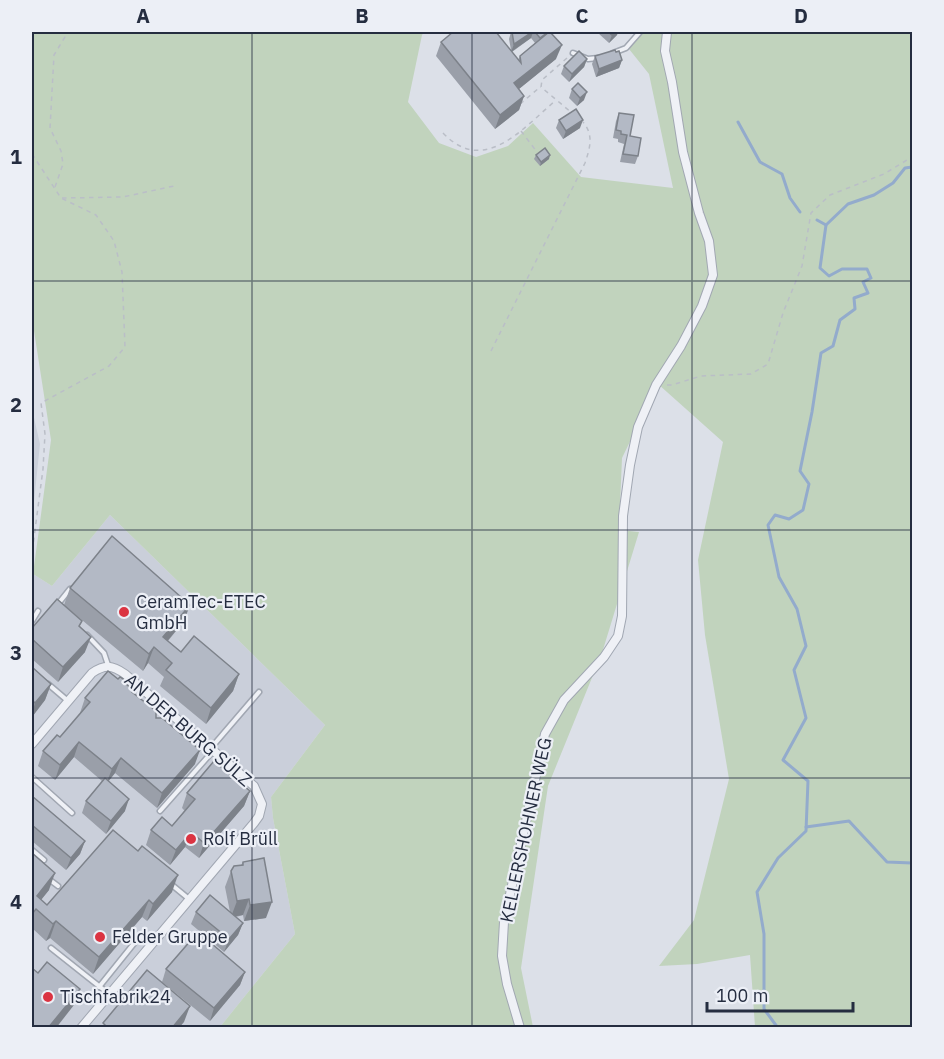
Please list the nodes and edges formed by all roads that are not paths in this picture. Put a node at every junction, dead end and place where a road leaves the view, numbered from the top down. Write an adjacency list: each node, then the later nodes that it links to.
1 (640, 32): 4 (lane)
2 (667, 32): 33 (street, KELLERSHOHNER WEG)
3 (573, 53): 5 (lane)
4 (609, 54)
5 (601, 58)
6 (75, 583): 7 (lane)
7 (58, 610)
8 (38, 611): 9 (lane)
9 (32, 621)
10 (81, 630): 11 (lane)
11 (108, 665): 14 (street, AN DER BURG SÜLZ); 15 (street, AN DER BURG SÜLZ)
12 (41, 678): 14 (lane)
13 (259, 692): 18 (lane)
14 (69, 701): 17 (street, AN DER BURG SÜLZ)
15 (169, 711): 16 (lane); 18 (street, AN DER BURG SÜLZ)
16 (161, 720)
17 (32, 744)
18 (213, 749): 20 (lane); 27 (street, AN DER BURG SÜLZ)
19 (32, 777): 21 (lane)
20 (160, 812)
21 (72, 813)
22 (32, 850): 23 (lane)
23 (44, 860)
24 (49, 879): 26 (lane)
25 (169, 883): 27 (lane)
26 (58, 886)
27 (189, 899): 28 (street, AN DER BURG SÜLZ)
28 (150, 944): 30 (lane); 31 (street, AN DER BURG SÜLZ)
29 (51, 948): 30 (lane)
30 (99, 987): 31 (lane)
31 (108, 994): 32 (street, AN DER BURG SÜLZ)
32 (81, 1028)
33 (520, 1028)

